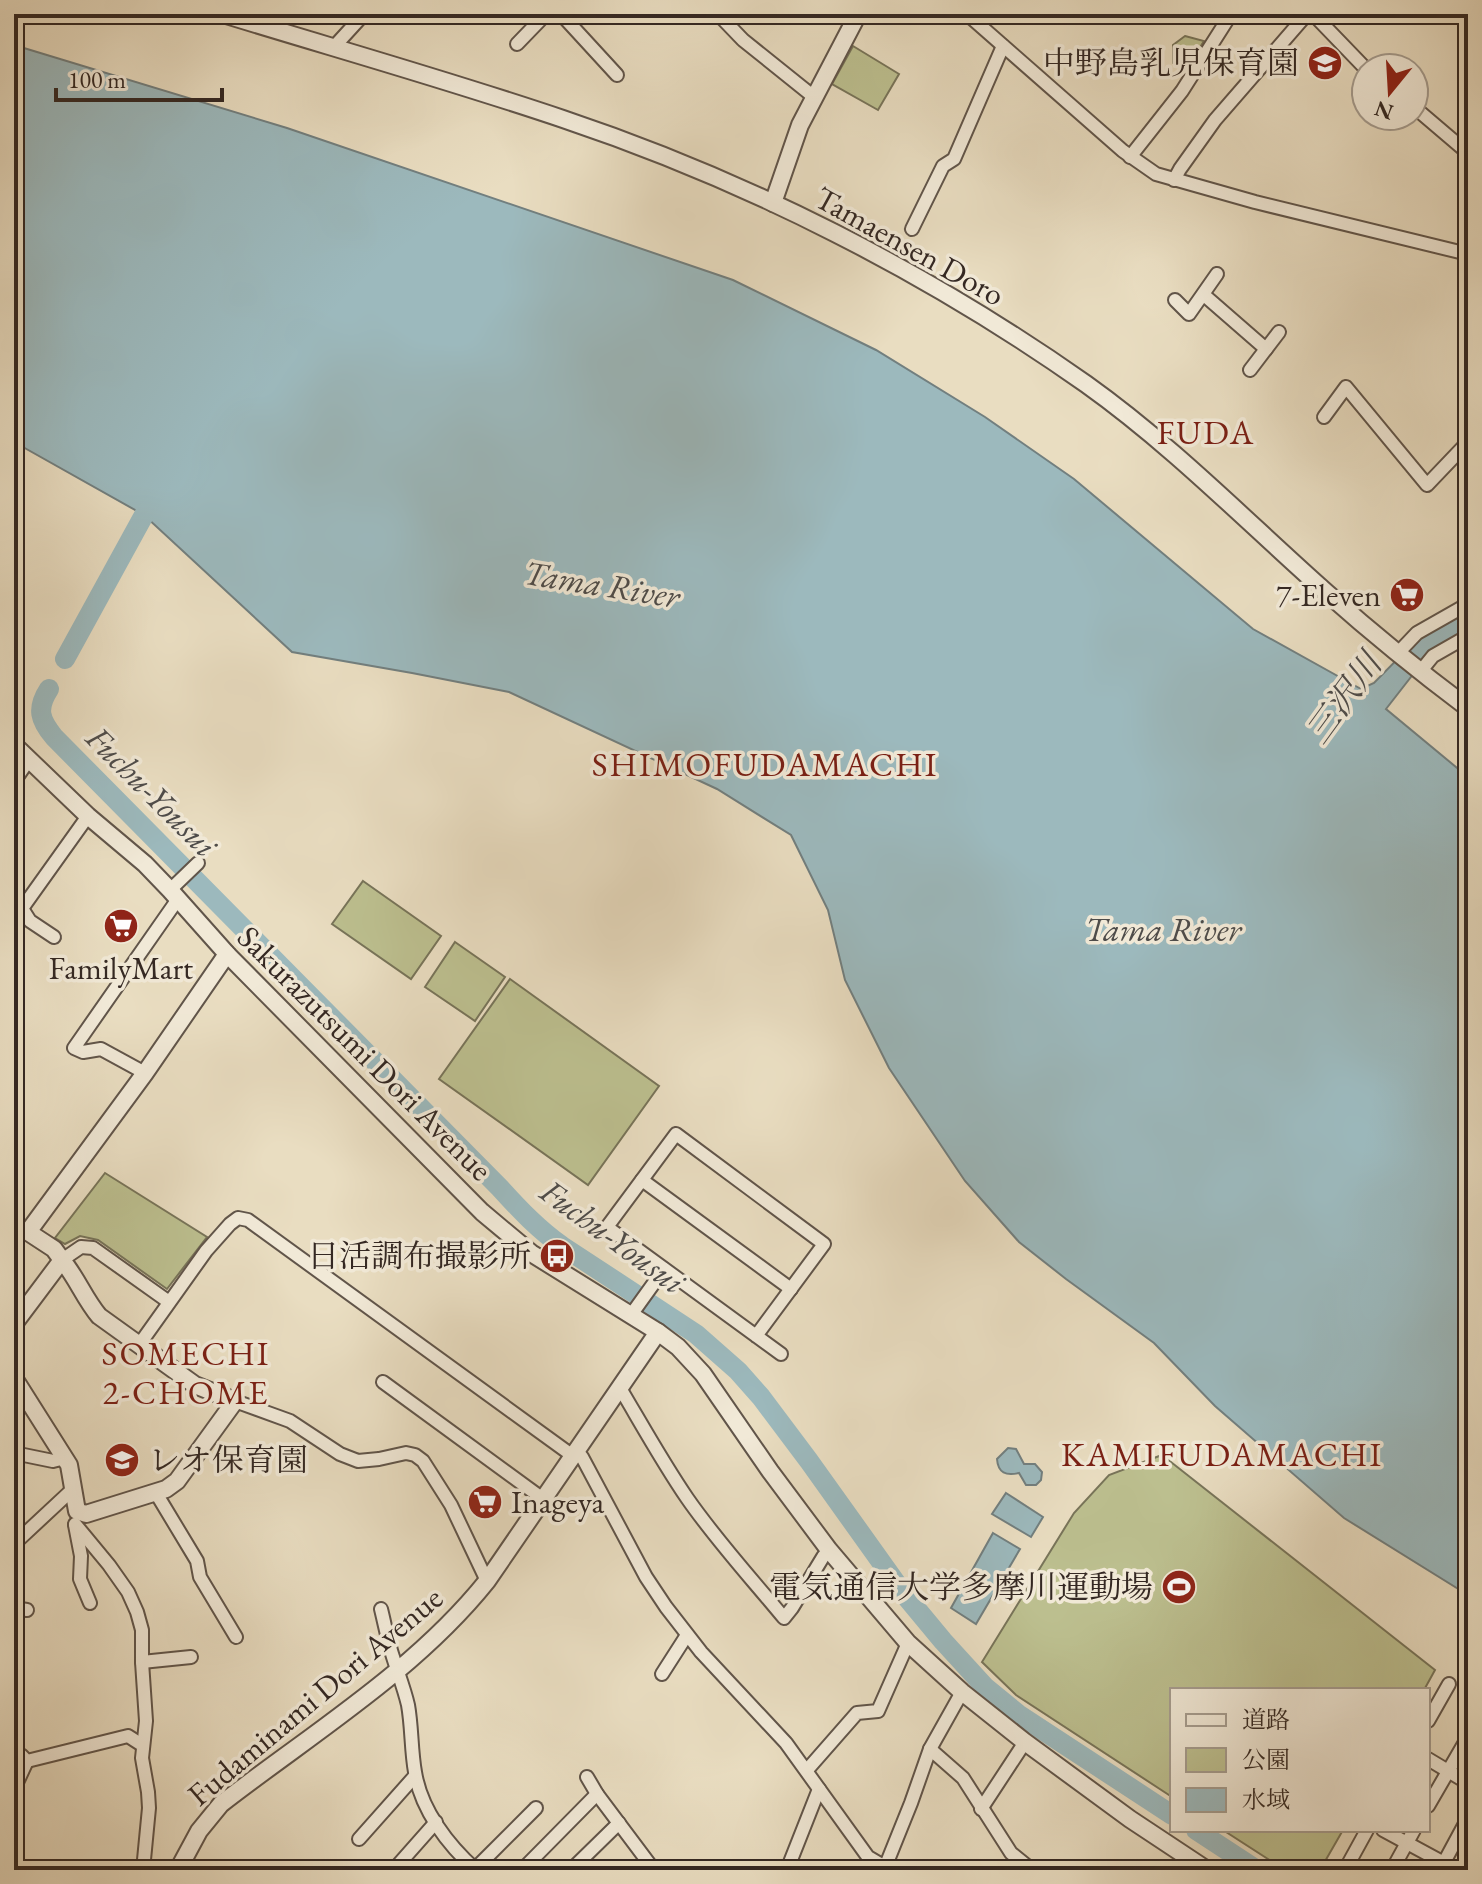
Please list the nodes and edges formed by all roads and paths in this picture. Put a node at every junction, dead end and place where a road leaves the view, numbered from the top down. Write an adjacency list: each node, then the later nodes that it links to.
1 (223, 14): 12 (street, Tamaensen Doro)
2 (364, 14): 12 (street)
3 (546, 14): 10 (street)
4 (561, 14): 14 (street)
5 (718, 14): 15 (street)
6 (858, 14): 15 (street)
7 (967, 14): 11 (street)
8 (1231, 14): 18 (street)
9 (1310, 14): 13 (street); 19 (street)
10 (517, 44)
11 (1003, 46): 18 (street); 21 (street)
12 (333, 48): 20 (street, Tamaensen Doro)
13 (1350, 53)
14 (617, 75)
15 (814, 97): 20 (street)
16 (1430, 121): 17 (street)
17 (1468, 153)
18 (1130, 157): 19 (street)
19 (1174, 180): 22 (street)
20 (773, 203): 33 (street, Tamaensen Doro)
21 (912, 229)
22 (1468, 254)
23 (1217, 274): 24 (street)
24 (1204, 295): 25 (street); 27 (street)
25 (1175, 300)
26 (1279, 332): 27 (street)
27 (1266, 349): 28 (street)
28 (1250, 370)
29 (1324, 417): 30 (street)
30 (1468, 442)
31 (1468, 604): 33 (street)
32 (1468, 636): 34 (street)
33 (1399, 654): 34 (street, Tamaensen Doro)
34 (1418, 670): 35 (street, Tamaensen Doro)
35 (1468, 708)
36 (14, 745): 37 (street, Sakurazutsumi Dori Avenue)
37 (27, 759): 38 (street); 39 (street, Sakurazutsumi Dori Avenue)
38 (14, 778)
39 (88, 816): 41 (street, Sakurazutsumi Dori Avenue); 43 (street)
40 (196, 864): 41 (street)
41 (175, 890): 45 (street, Sakurazutsumi Dori Avenue); 46 (street)
42 (14, 896): 43 (street)
43 (23, 907): 44 (street)
44 (54, 937)
45 (227, 954): 46 (street); 53 (street, Sakurazutsumi Dori Avenue)
46 (145, 1073): 48 (street)
47 (642, 1180): 50 (street); 51 (street); 51 (street)
48 (21, 1230): 49 (street)
49 (62, 1260): 52 (street); 54 (street); 57 (street)
50 (664, 1269): 53 (street); 56 (street)
51 (791, 1289): 56 (street)
52 (169, 1302): 57 (street); 64 (street)
53 (634, 1311): 55 (street, Sakurazutsumi Dori Avenue)
54 (14, 1324)
55 (658, 1332): 61 (street, Fudaminami Dori Avenue); 71 (street, Sakurazutsumi Dori Avenue)
56 (756, 1336): 58 (street)
57 (139, 1345): 62 (street)
58 (781, 1354)
59 (14, 1378): 65 (street)
60 (383, 1382): 68 (street)
61 (620, 1388): 64 (street, Fudaminami Dori Avenue); 71 (street)
62 (235, 1401): 67 (street); 72 (street)
63 (14, 1453): 65 (street)
64 (575, 1454): 68 (street, Fudaminami Dori Avenue); 75 (street)
65 (65, 1458): 66 (street)
66 (73, 1489): 69 (street); 70 (street)
67 (156, 1493): 69 (street); 76 (street)
68 (543, 1499): 72 (street, Fudaminami Dori Avenue)
69 (78, 1519): 73 (street); 79 (street)
70 (14, 1544)
71 (829, 1550): 77 (street, Sakurazutsumi Dori Avenue)
72 (487, 1581): 80 (street, Fudaminami Dori Avenue)
73 (90, 1603)
74 (381, 1609): 80 (street)
75 (687, 1635): 81 (street); 92 (street)
76 (236, 1637)
77 (908, 1643): 83 (street, Sakurazutsumi Dori Avenue); 92 (street)
78 (191, 1657): 79 (street)
79 (142, 1662): 87 (street)
80 (398, 1669): 94 (street); 116 (street, Fudaminami Dori Avenue)
81 (662, 1674)
82 (1449, 1684): 84 (street)
83 (962, 1692): 86 (street, Sakurazutsumi Dori Avenue); 88 (street)
84 (1430, 1717)
85 (1468, 1737): 93 (street)
86 (1025, 1742): 102 (street); 122 (street, Sakurazutsumi Dori Avenue)
87 (142, 1745): 91 (street); 115 (street)
88 (930, 1749): 102 (street); 113 (street)
89 (14, 1752): 91 (street)
90 (1430, 1760): 93 (street)
91 (27, 1761): 97 (street)
92 (807, 1770): 98 (street)
93 (1448, 1771): 96 (street); 100 (street)
94 (415, 1776): 104 (street); 109 (street)
95 (587, 1777): 99 (street)
96 (1468, 1783)
97 (14, 1789)
98 (819, 1789): 113 (street); 121 (street)
99 (597, 1794): 105 (street); 118 (street)
100 (1430, 1802)
101 (536, 1808): 117 (street)
102 (981, 1809): 114 (street)
103 (1468, 1818): 112 (street)
104 (436, 1822): 111 (street); 117 (street)
105 (619, 1823): 119 (street); 120 (street)
106 (1366, 1832): 123 (street)
107 (1387, 1832): 110 (street)
108 (1413, 1832): 110 (street)
109 (359, 1839)
110 (1407, 1843): 112 (street); 124 (street)
111 (398, 1865)
112 (1442, 1867)
113 (885, 1869)
114 (1030, 1869)
115 (143, 1870)
116 (178, 1870)
117 (476, 1870)
118 (522, 1870)
119 (571, 1870)
120 (654, 1870)
121 (787, 1870)
122 (1207, 1870)
123 (1345, 1870)
124 (1392, 1870)

